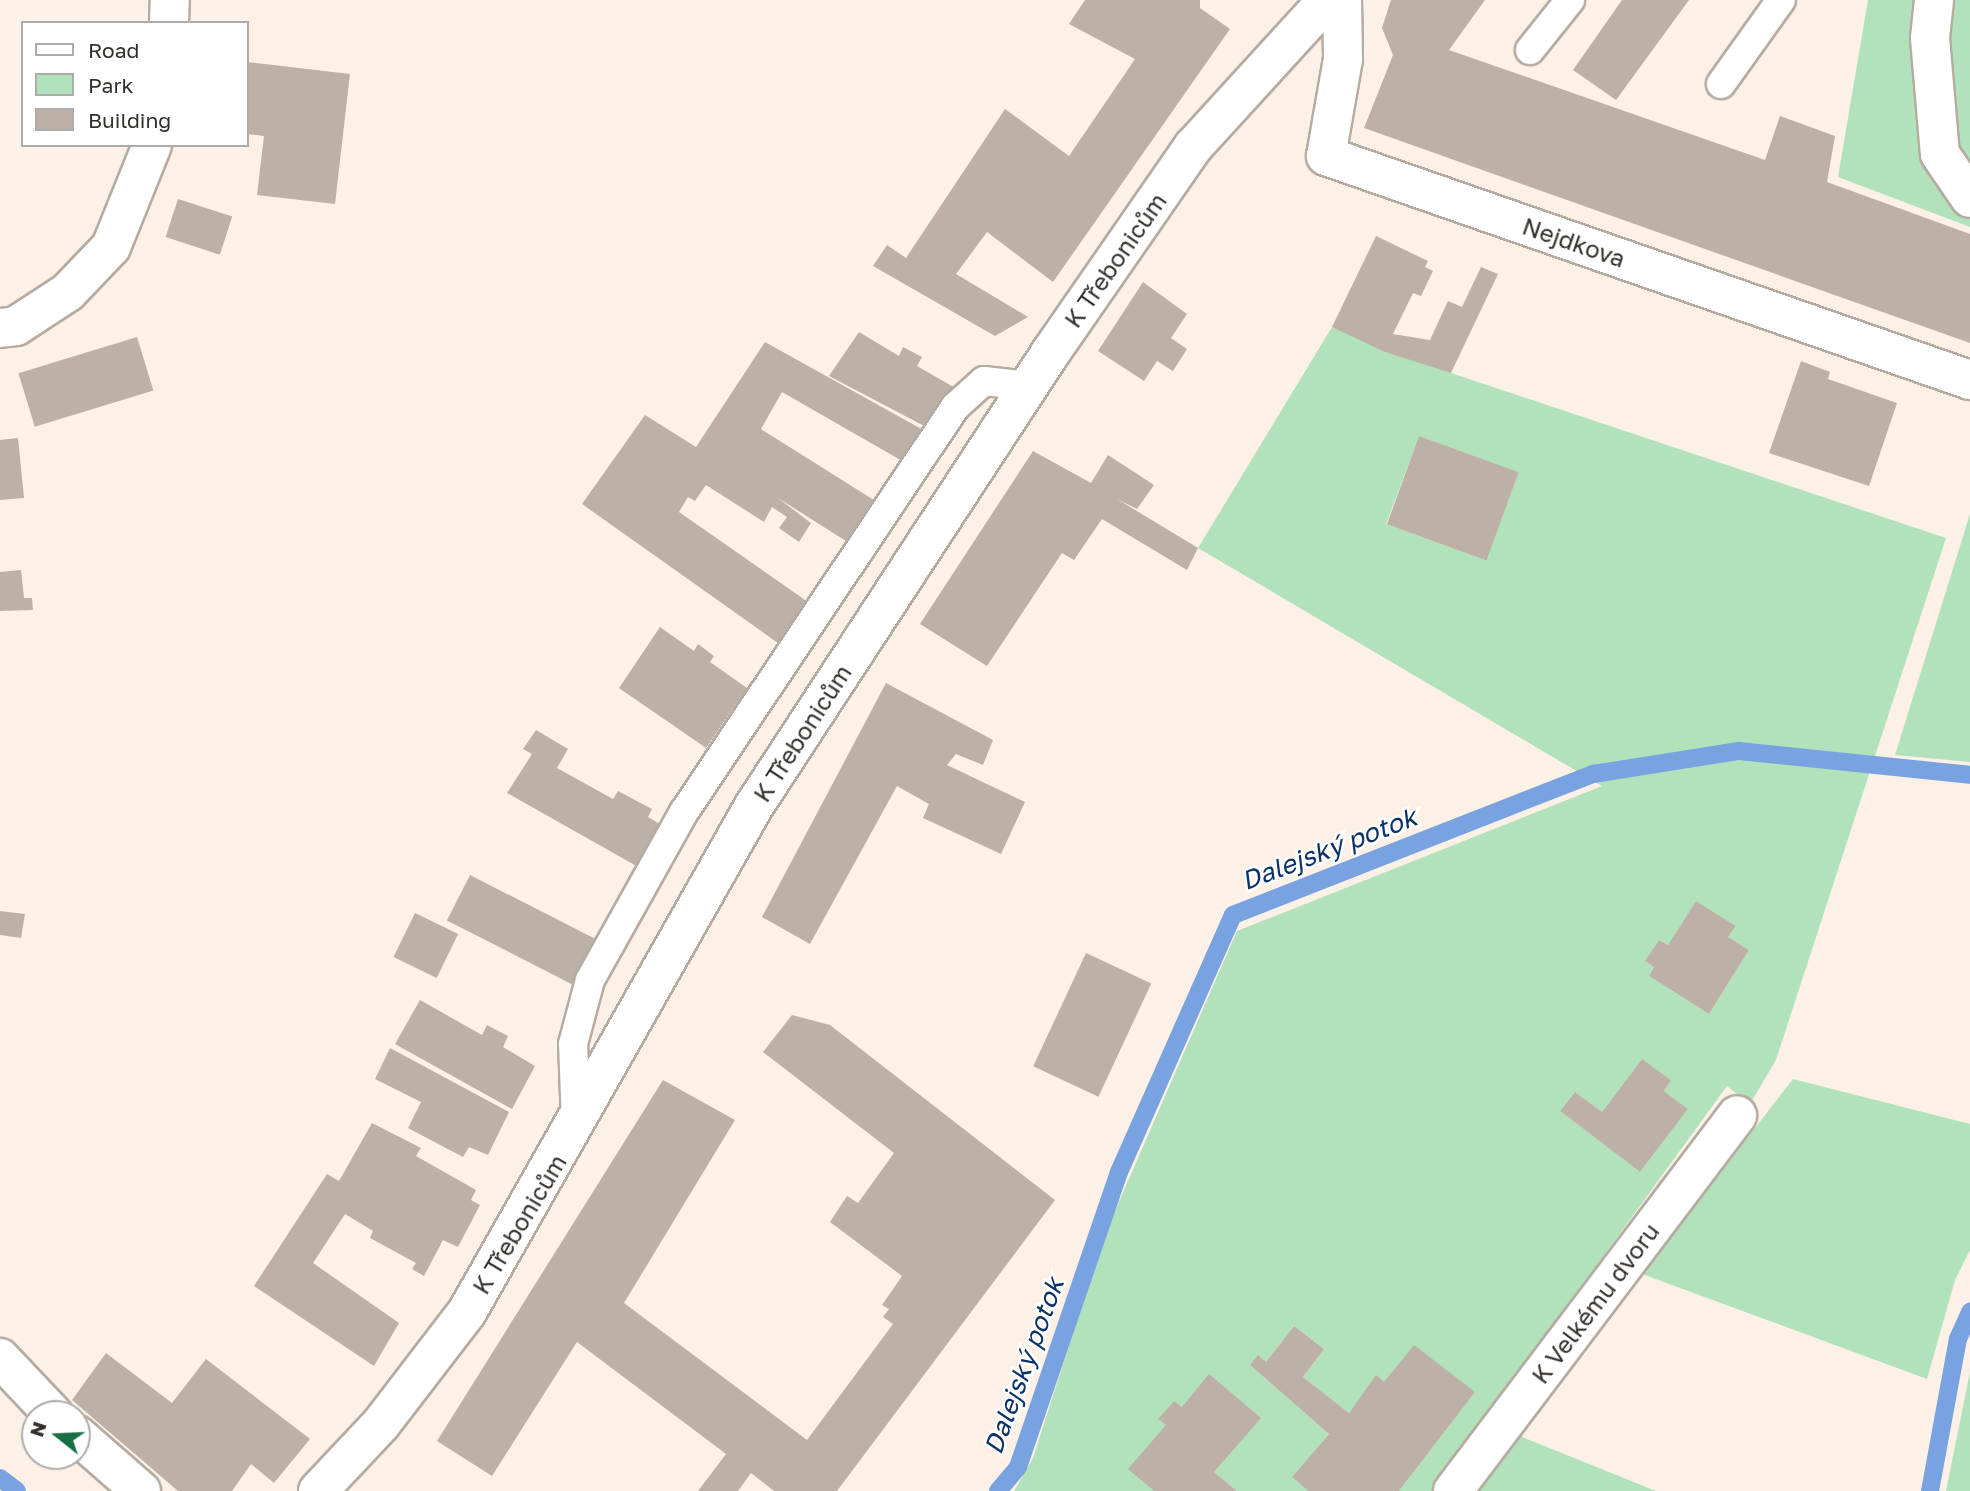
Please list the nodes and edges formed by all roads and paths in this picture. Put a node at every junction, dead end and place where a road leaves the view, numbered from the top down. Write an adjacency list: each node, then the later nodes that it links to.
1 (170, 0): 7 (street)
2 (1327, 0): 14 (street, K Třebonicům)
3 (1342, 0): 13 (street, Nejdkova)
4 (1570, 0): 8 (lane)
5 (1781, 0): 9 (lane)
6 (1934, 0): 11 (street)
7 (169, 21)
8 (1530, 50)
9 (1721, 84)
10 (151, 147): 12 (street)
11 (1970, 198)
12 (0, 328)
13 (1970, 380)
14 (1029, 386): 16 (street, K Třebonicům); 16 (lane)
15 (1737, 1115): 22 (street, K Velkému dvoru)
16 (577, 1127): 21 (street, K Třebonicům)
17 (0, 1358): 18 (street)
18 (40, 1400)
19 (91, 1447): 20 (street)
20 (141, 1491)
21 (318, 1491)
22 (1453, 1491)

